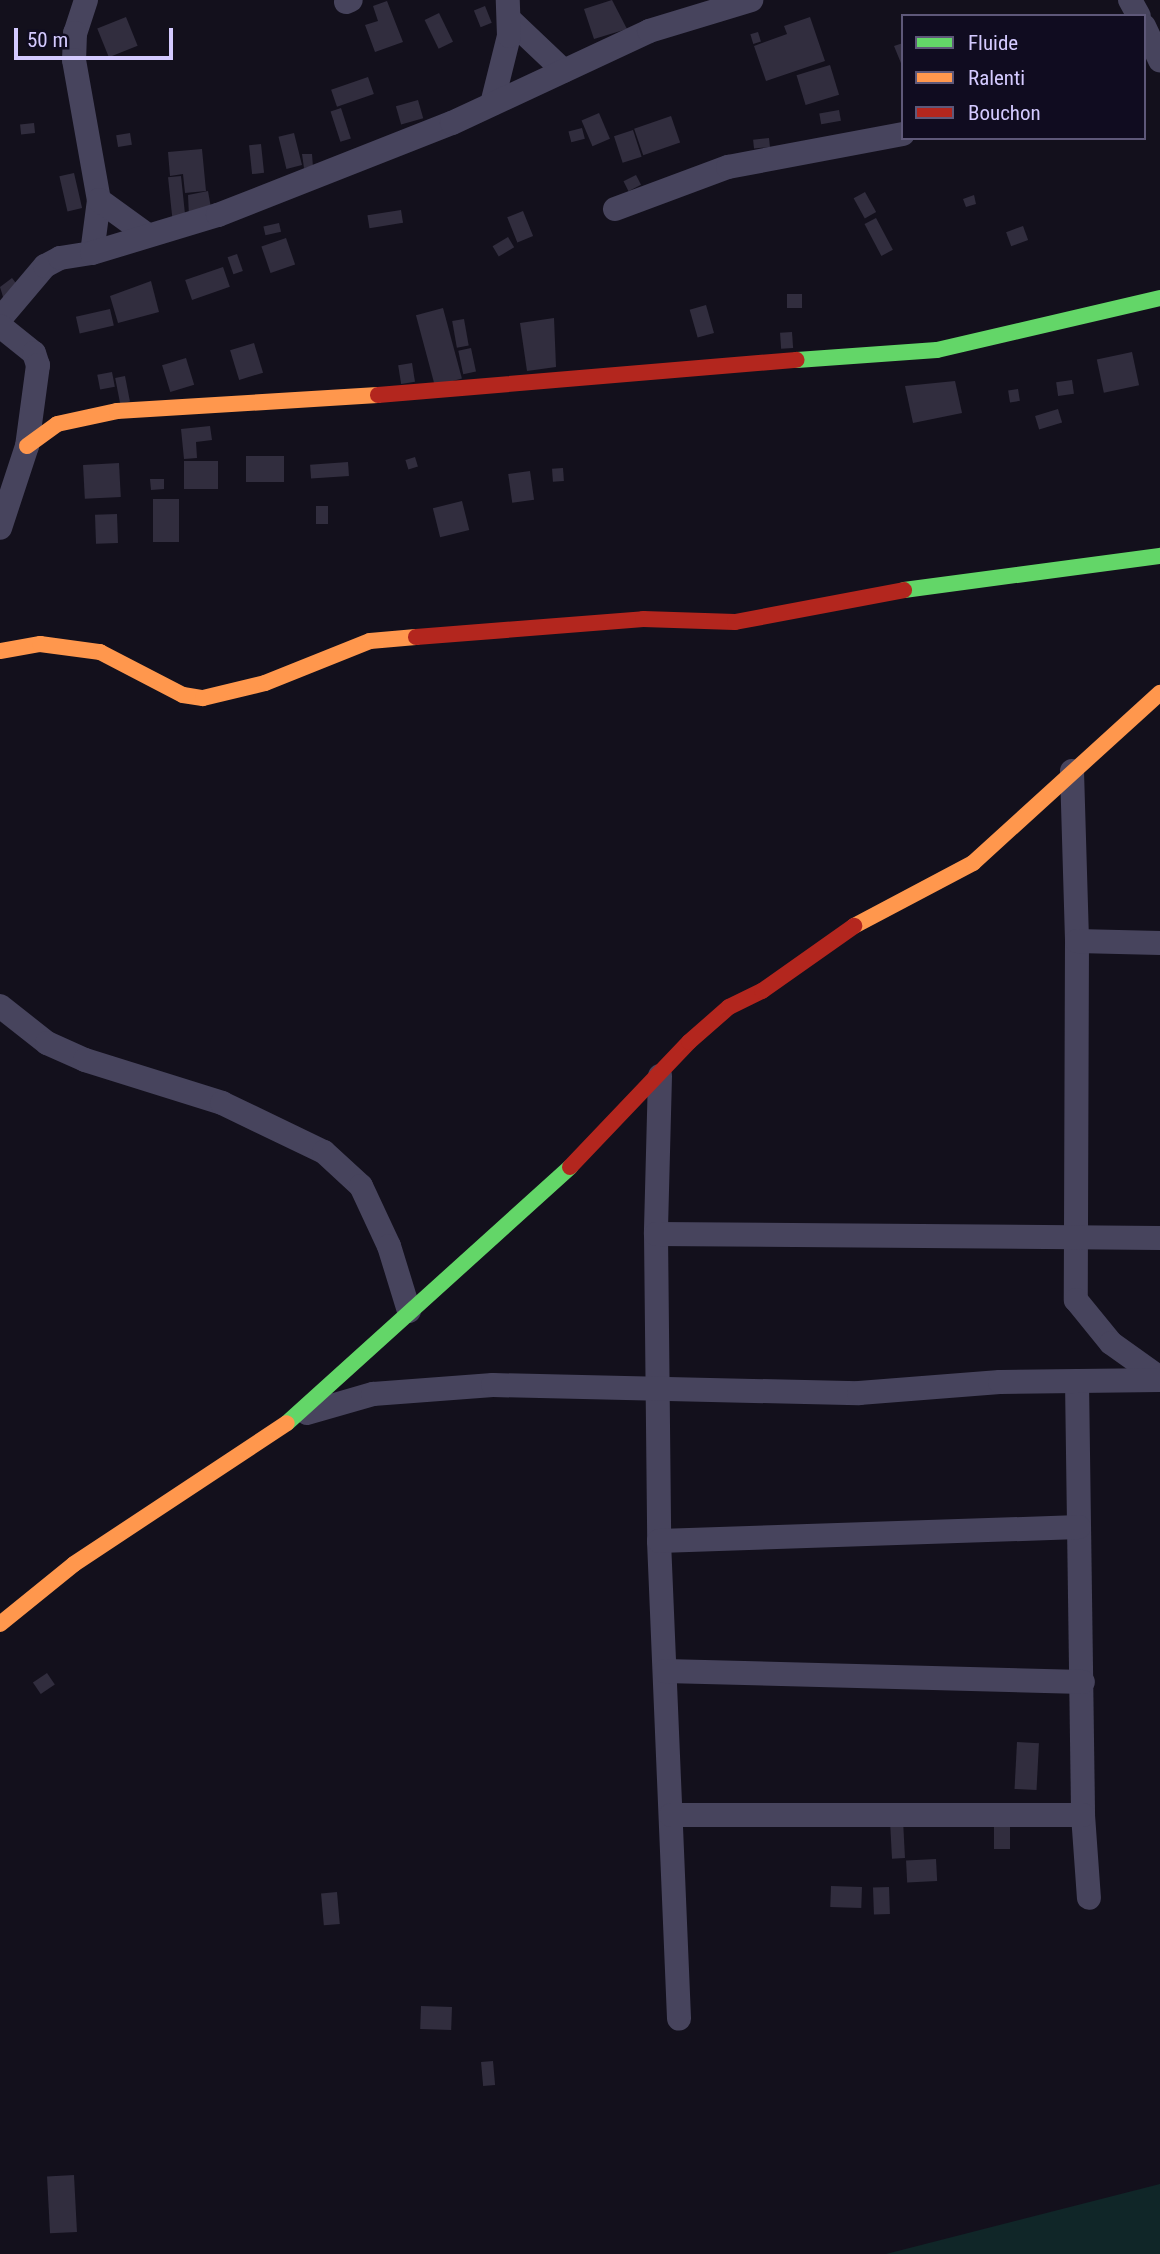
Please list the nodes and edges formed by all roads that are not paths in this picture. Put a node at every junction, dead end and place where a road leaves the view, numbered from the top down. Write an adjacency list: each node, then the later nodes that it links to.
1 (86, 0): 9 (street)
2 (751, 0): 6 (street)
3 (509, 10): 6 (street); 7 (street)
4 (1146, 30): 5 (street)
5 (1160, 60)
6 (564, 71): 7 (street)
7 (492, 104): 11 (street)
8 (901, 134): 10 (street)
9 (99, 200): 11 (street); 12 (street)
10 (614, 209)
11 (146, 234): 12 (street)
12 (92, 253): 14 (street)
13 (1160, 298): 16 (street)
14 (0, 319)
15 (0, 326): 16 (street)
16 (27, 446): 17 (street)
17 (3, 513)
18 (1160, 556): 19 (street)
19 (0, 651)
20 (1160, 693): 21 (street)
21 (1073, 771): 22 (street); 25 (street)
22 (1077, 941): 23 (street); 27 (street)
23 (1160, 943)
24 (0, 1006): 29 (street)
25 (660, 1076): 26 (street); 29 (street)
26 (656, 1234): 27 (street); 32 (street)
27 (1074, 1236): 28 (street); 30 (street)
28 (1160, 1238)
29 (409, 1311): 33 (street)
30 (1160, 1379): 31 (street)
31 (1077, 1381): 32 (street); 34 (street)
32 (658, 1387): 33 (street); 35 (street)
33 (299, 1416): 36 (street)
34 (1079, 1527): 35 (street); 38 (street)
35 (659, 1541): 37 (street)
36 (0, 1624)
37 (664, 1671): 38 (street); 39 (street)
38 (1083, 1682): 40 (street)
39 (671, 1815): 40 (street); 42 (street)
40 (1083, 1815): 41 (street)
41 (1089, 1898)
42 (679, 2019)

